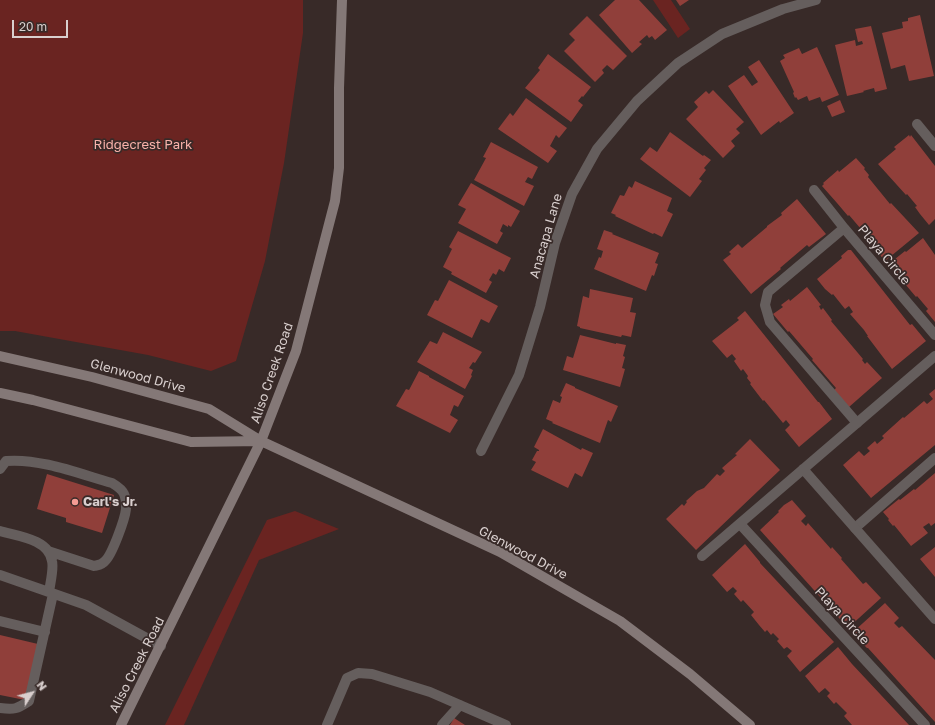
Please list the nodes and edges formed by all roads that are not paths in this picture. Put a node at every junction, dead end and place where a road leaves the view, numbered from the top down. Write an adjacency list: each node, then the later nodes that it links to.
1 (342, 0): 12 (main road, Aliso Creek Road)
2 (816, 0): 13 (street, Anacapa Lane)
3 (917, 124): 4 (street)
4 (935, 146)
5 (814, 190): 6 (street, Playa Circle)
6 (844, 228): 7 (street, Playa Circle); 11 (street)
7 (935, 335)
8 (0, 356): 12 (main road, Glenwood Drive)
9 (935, 356): 11 (street)
10 (0, 394): 12 (main road, Glenwood Drive)
11 (857, 423): 16 (street)
12 (261, 441): 27 (main road, Aliso Creek Road); 34 (main road, Glenwood Drive)
13 (481, 451)
14 (935, 458): 18 (street)
15 (0, 469): 20 (street)
16 (803, 469): 17 (street); 18 (street)
17 (740, 524): 21 (street); 35 (street, Playa Circle)
18 (854, 528): 24 (street)
19 (0, 531): 20 (street)
20 (48, 551): 23 (street)
21 (702, 556)
22 (0, 576): 23 (street)
23 (51, 593): 26 (street); 27 (street)
24 (935, 619)
25 (0, 621): 26 (street)
26 (45, 632): 29 (street)
27 (161, 646): 30 (main road, Aliso Creek Road)
28 (460, 705): 31 (street); 32 (street); 33 (street)
29 (0, 708)
30 (121, 725)
31 (327, 725)
32 (442, 725)
33 (506, 725)
34 (750, 725)
35 (925, 725)

